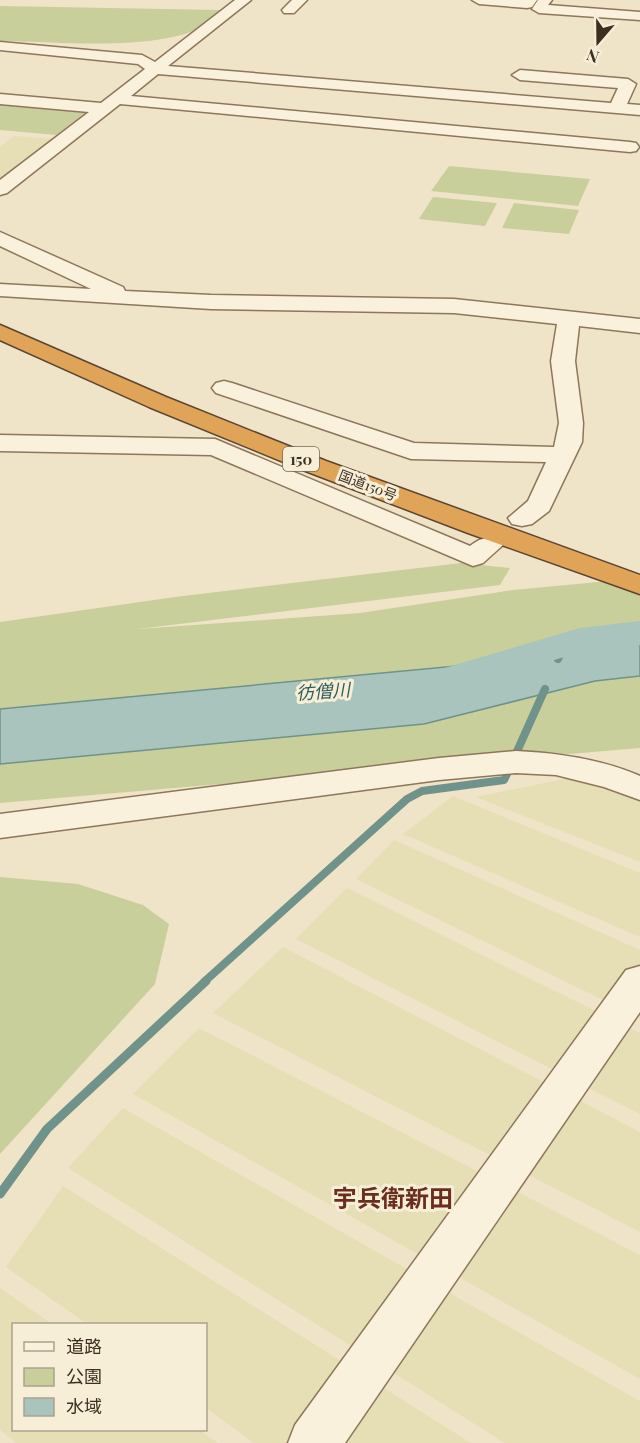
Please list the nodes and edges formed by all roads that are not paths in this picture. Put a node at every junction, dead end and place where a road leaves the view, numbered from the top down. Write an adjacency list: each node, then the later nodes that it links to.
1 (244, 0): 10 (street)
2 (481, 0): 3 (street)
3 (530, 0)
4 (545, 0): 6 (street)
5 (571, 0): 6 (street)
6 (594, 5): 7 (street); 8 (street)
7 (640, 5)
8 (640, 16)
9 (0, 46): 10 (street)
10 (155, 69): 13 (street); 14 (street)
11 (517, 80): 13 (street)
12 (0, 99): 14 (street)
13 (620, 102): 15 (street)
14 (109, 104): 16 (street); 17 (street)
15 (640, 110)
16 (630, 147)
17 (9, 175): 18 (street)
18 (0, 189)
19 (0, 238): 21 (street)
20 (0, 290): 21 (street)
21 (130, 299): 22 (street)
22 (569, 317): 23 (street); 27 (street)
23 (640, 326)
24 (0, 332): 30 (highway, 国道150号 / 150)
25 (224, 388): 27 (street)
26 (0, 443): 29 (street)
27 (564, 455): 28 (street)
28 (522, 518)
29 (489, 545)
30 (640, 585)
31 (628, 784): 32 (street)
32 (0, 826)
33 (640, 981): 34 (street)
34 (314, 1443)

